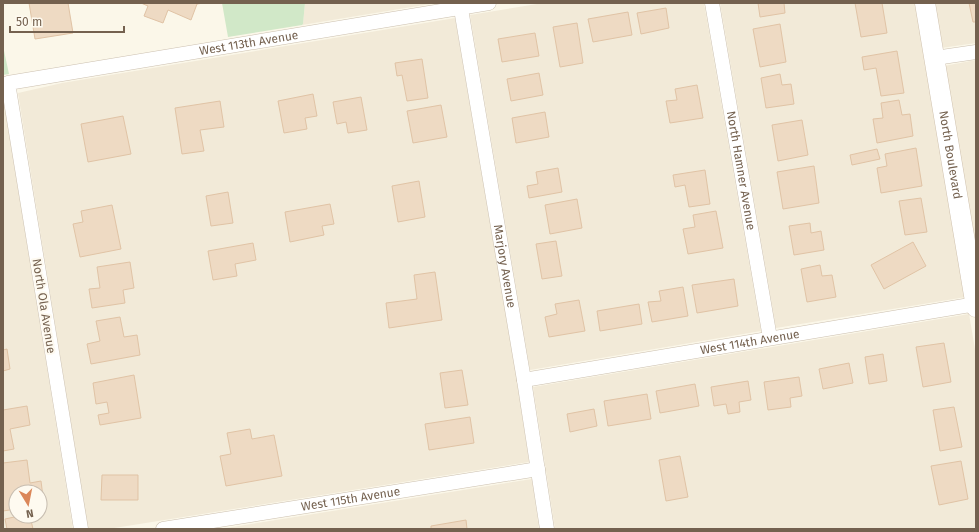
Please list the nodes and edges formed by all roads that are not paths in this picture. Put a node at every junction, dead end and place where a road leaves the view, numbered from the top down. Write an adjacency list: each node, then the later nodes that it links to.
1 (489, 3): 4 (street, West 113th Avenue)
2 (712, 3): 9 (street, North Hamner Avenue)
3 (925, 3): 6 (street, North Boulevard)
4 (460, 5): 7 (street, West 113th Avenue); 10 (street, Marjory Avenue)
5 (976, 52): 6 (street)
6 (935, 58): 8 (street, North Boulevard)
7 (8, 83): 12 (street, North Ola Avenue)
8 (976, 305): 9 (street, West 114th Avenue)
9 (770, 338): 10 (street, West 114th Avenue)
10 (524, 380): 11 (street, Marjory Avenue)
11 (538, 469): 13 (street, West 115th Avenue); 14 (street, Marjory Avenue)
12 (81, 529)
13 (163, 529)
14 (547, 529)

